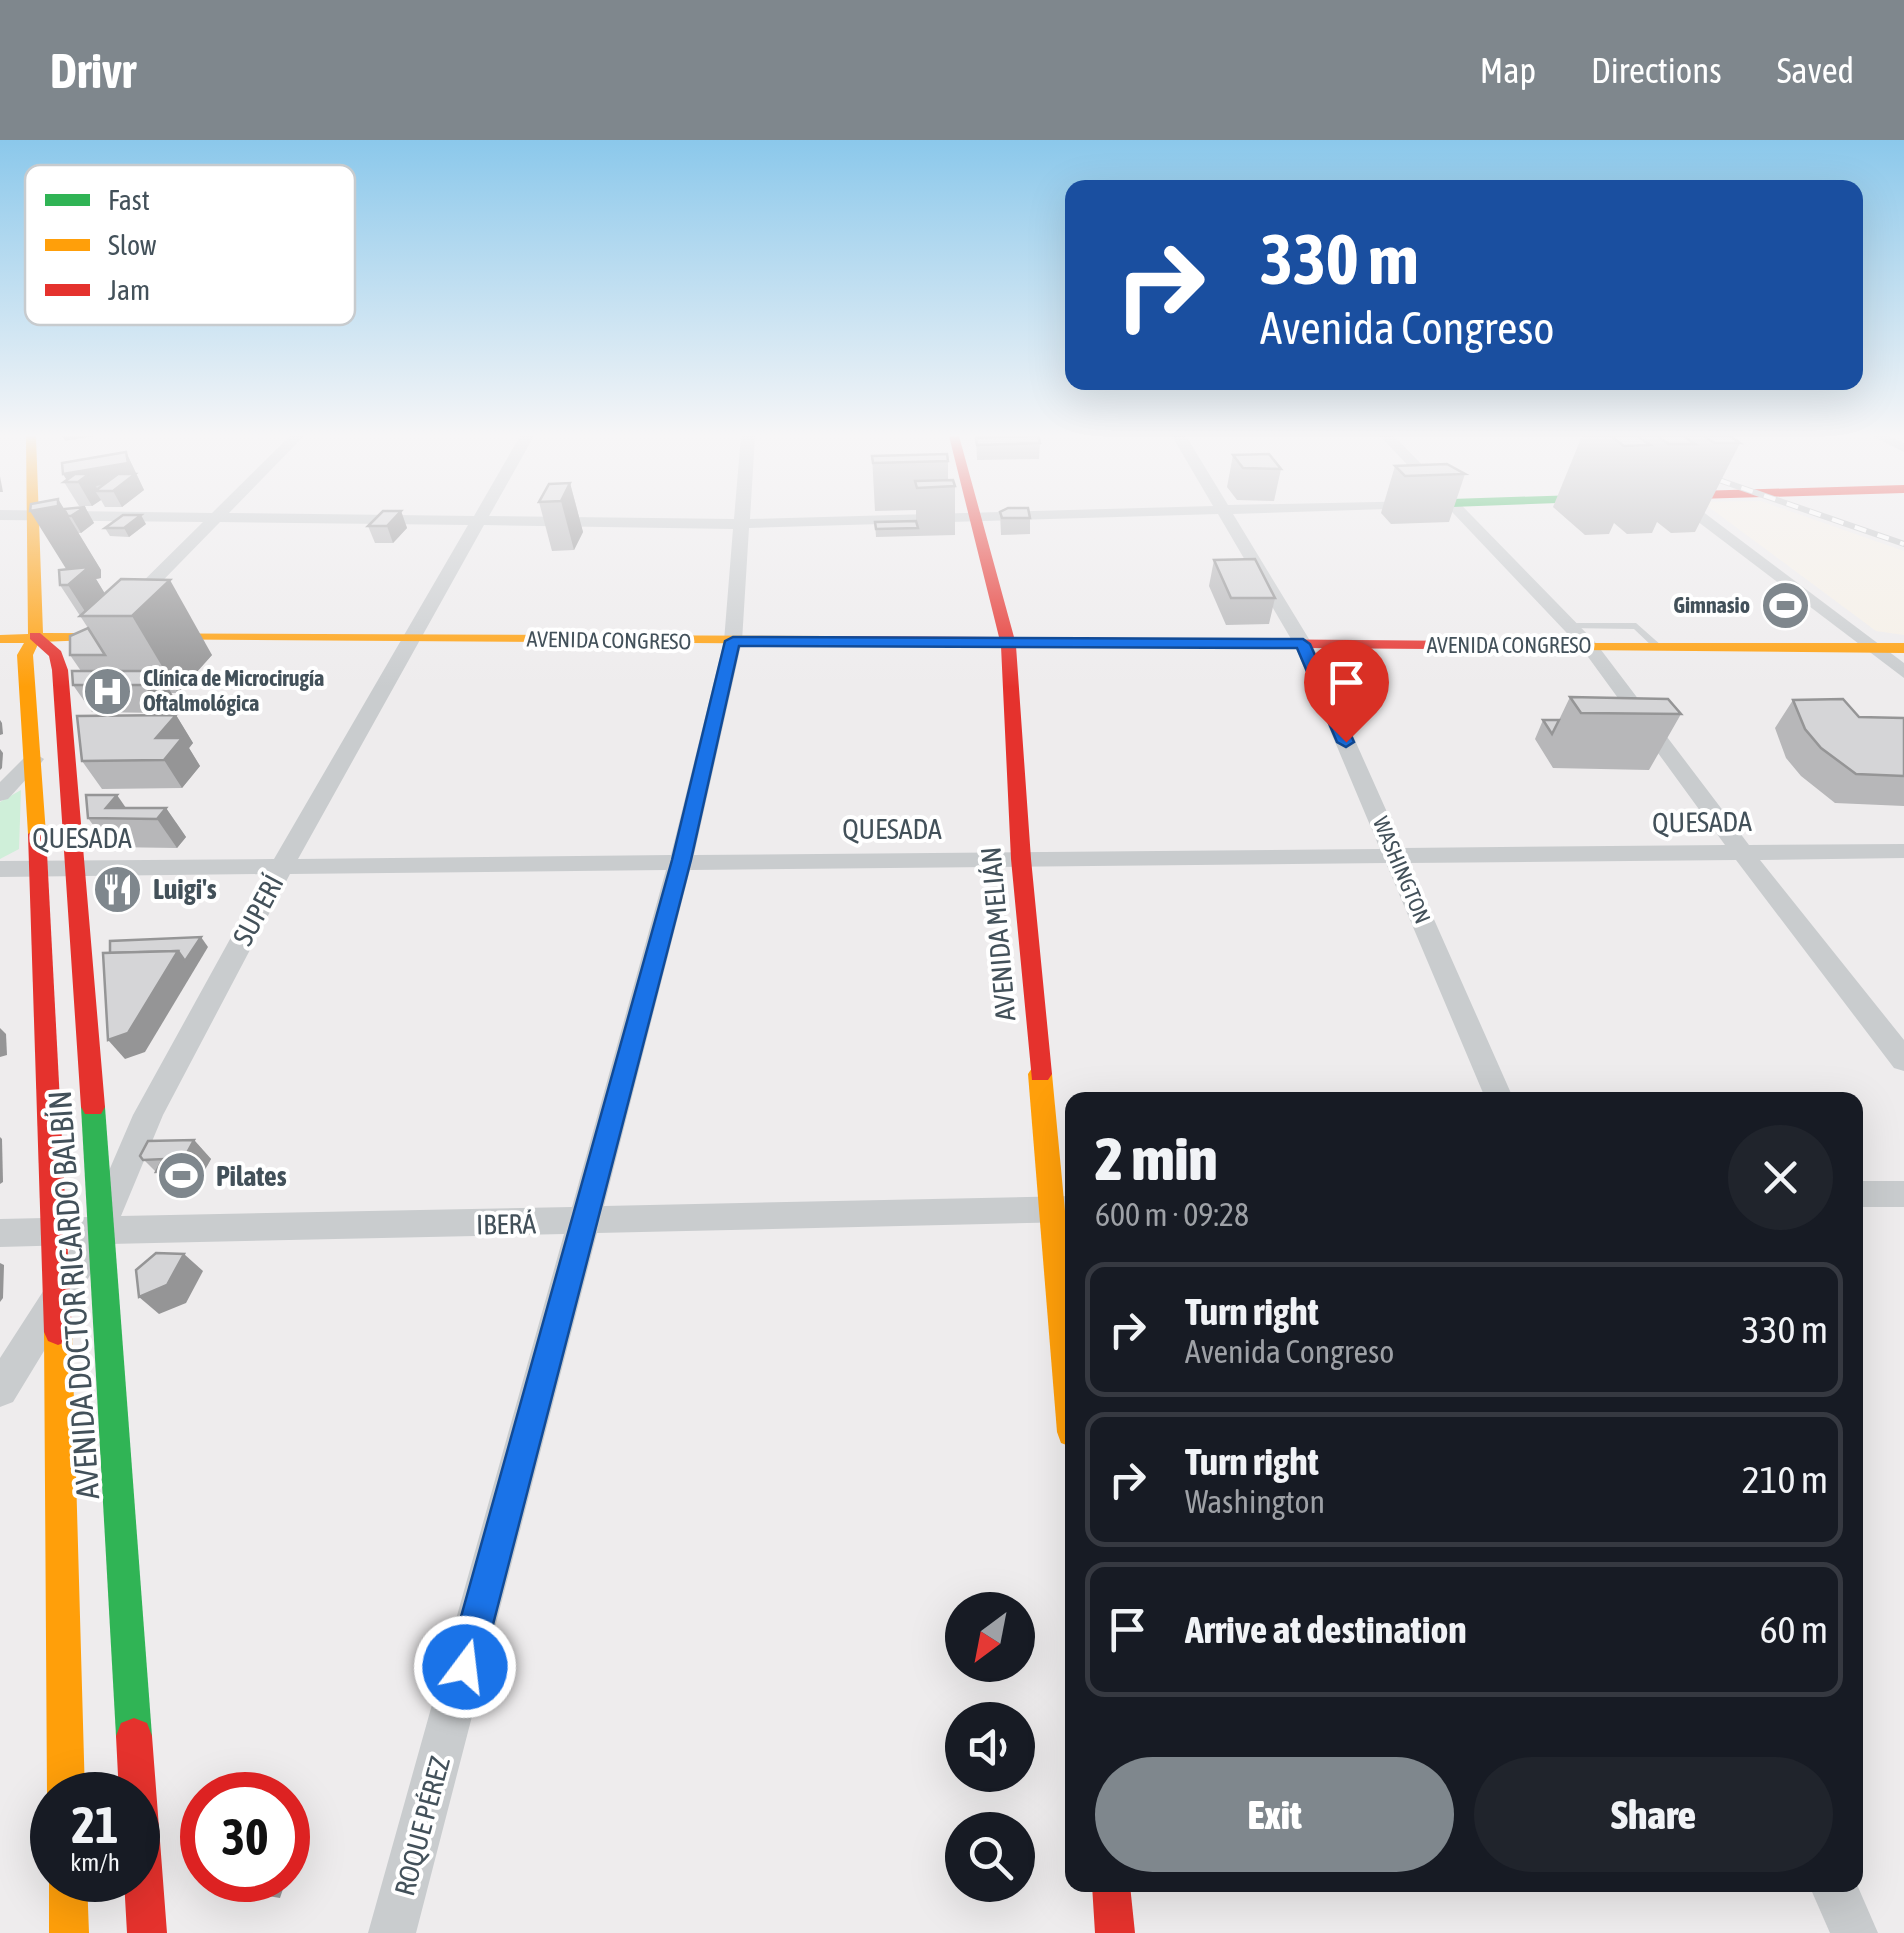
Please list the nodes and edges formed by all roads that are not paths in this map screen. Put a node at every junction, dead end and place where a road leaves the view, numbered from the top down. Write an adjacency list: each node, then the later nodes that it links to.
1 (36, 520): 13 (main road, AVENIDA DOCTOR RICARDO BALBÍN)
2 (214, 520): 14 (street)
3 (459, 520): 4 (street)
4 (480, 520): 11 (street); 15 (street, SUPERÍ)
5 (744, 520): 11 (street, ROQUE PÉREZ)
6 (911, 520): 11 (street)
7 (975, 520): 19 (main road, AVENIDA MELIÁN)
8 (1232, 520): 20 (street, WASHINGTON)
9 (1466, 520): 12 (street)
10 (1704, 520): 23 (street)
11 (744, 524): 18 (street, ROQUE PÉREZ)
12 (1570, 626): 21 (street); 22 (lane)
13 (35, 636): 14 (main road, AVENIDA CONGRESO); 16 (main road, AVENIDA CONGRESO); 25 (main road); 27 (main road, AVENIDA DOCTOR RICARDO BALBÍN)
14 (89, 636): 15 (main road, AVENIDA CONGRESO); 25 (main road)
15 (412, 638): 18 (main road, AVENIDA CONGRESO); 34 (street, SUPERÍ)
16 (0, 639)
17 (1904, 640): 23 (street, AVENIDA CONGRESO)
18 (733, 641): 19 (main road, AVENIDA CONGRESO); 33 (street, ROQUE PÉREZ)
19 (1008, 642): 20 (main road, AVENIDA CONGRESO); 32 (main road, AVENIDA MELIÁN)
20 (1303, 644): 21 (main road, AVENIDA CONGRESO); 31 (street, WASHINGTON)
21 (1589, 646): 22 (main road, AVENIDA CONGRESO); 30 (street)
22 (1656, 646): 23 (main road, AVENIDA CONGRESO)
23 (1878, 648): 24 (main road, AVENIDA CONGRESO); 26 (street)
24 (1904, 651)
25 (56, 654): 35 (main road, AVENIDA DOCTOR RICARDO BALBÍN)
26 (1904, 672)
27 (34, 759): 28 (street); 36 (main road, AVENIDA DOCTOR RICARDO BALBÍN)
28 (0, 794)
29 (1904, 851): 30 (street, QUESADA)
30 (1741, 852): 31 (street, QUESADA); 38 (street)
31 (1397, 856): 32 (street, QUESADA); 39 (street, WASHINGTON)
32 (1021, 859): 33 (street, QUESADA); 42 (main road, AVENIDA MELIÁN)
33 (681, 860): 34 (street, QUESADA); 43 (street, ROQUE PÉREZ)
34 (282, 866): 35 (street, QUESADA); 45 (street, SUPERÍ)
35 (75, 867): 36 (street, QUESADA); 45 (main road, AVENIDA DOCTOR RICARDO BALBÍN)
36 (36, 868): 37 (street, QUESADA); 44 (main road, AVENIDA DOCTOR RICARDO BALBÍN)
37 (0, 869)
38 (1904, 1060)
39 (1497, 1092)
40 (1863, 1194): 41 (street)
41 (1904, 1194)
42 (1063, 1210): 43 (street, IBERÁ); 47 (main road, AVENIDA MELIÁN)
43 (586, 1222): 45 (street, IBERÁ); 56 (street, ROQUE PÉREZ)
44 (52, 1232): 45 (street, IBERÁ); 46 (street, IBERÁ); 48 (main road, AVENIDA DOCTOR RICARDO BALBÍN)
45 (99, 1232): 48 (street, SUPERÍ); 55 (main road, AVENIDA DOCTOR RICARDO BALBÍN)
46 (0, 1233)
47 (1065, 1259)
48 (56, 1300): 49 (street, SUPERÍ); 50 (main road, AVENIDA DOCTOR RICARDO BALBÍN)
49 (0, 1390)
50 (66, 1772)
51 (1112, 1892): 57 (main road)
52 (1837, 1892): 58 (street)
53 (68, 1902): 54 (main road)
54 (69, 1933)
55 (146, 1933)
56 (392, 1933)
57 (1115, 1933)
58 (1854, 1933)

